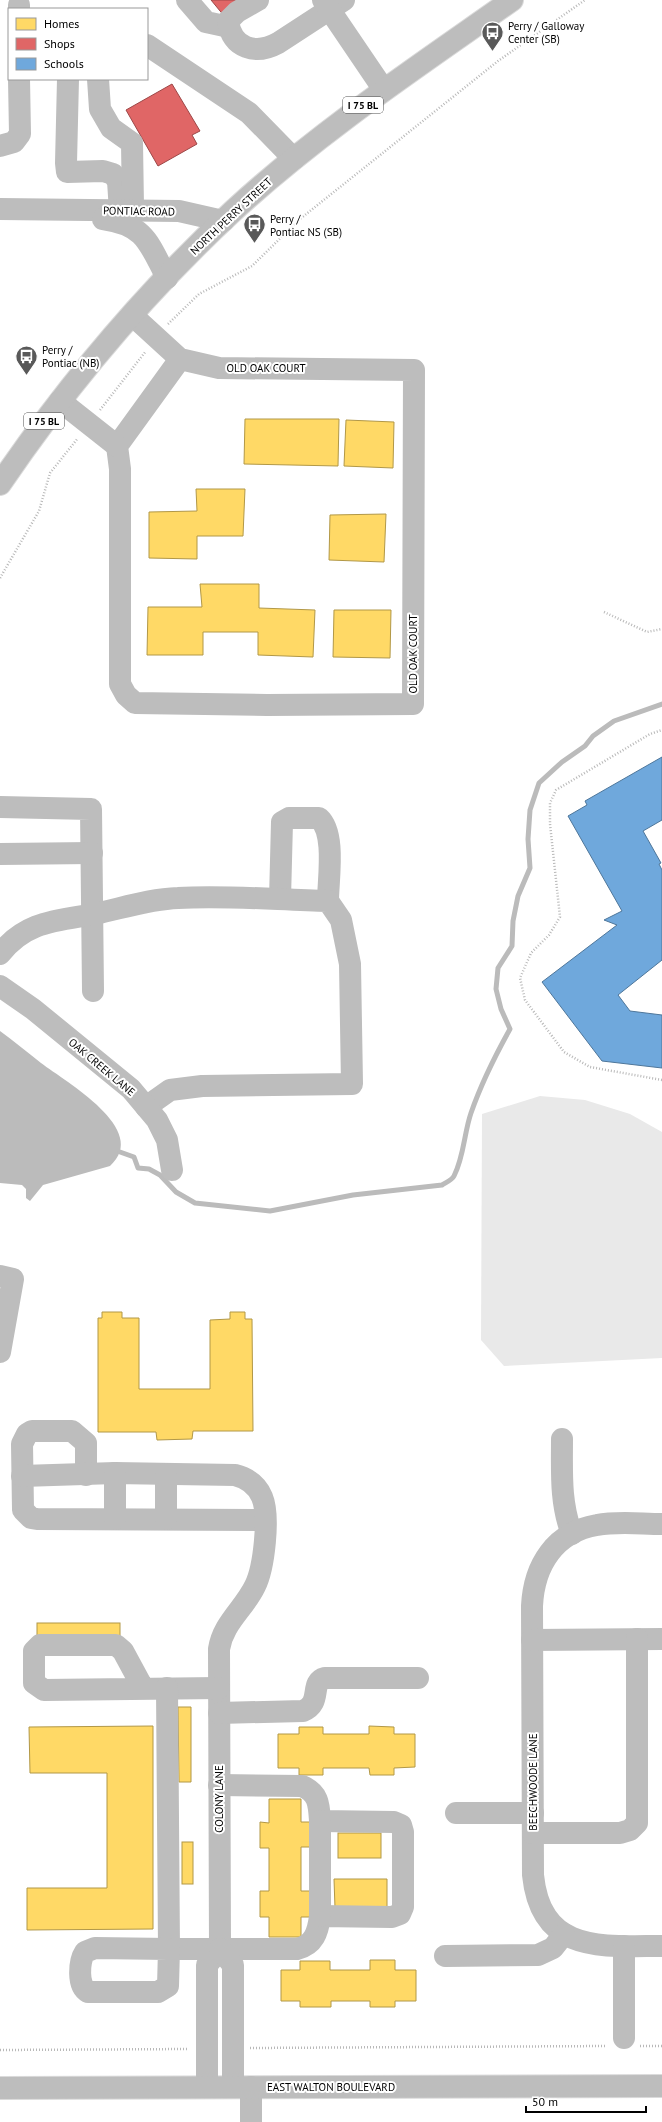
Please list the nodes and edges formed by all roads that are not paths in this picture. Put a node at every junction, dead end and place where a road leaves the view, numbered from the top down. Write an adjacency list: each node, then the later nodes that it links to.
1 (187, 0): 5 (street)
2 (258, 0): 5 (street)
3 (504, 2): 10 (street, NORTH PERRY STREET / I 75 BL)
4 (332, 3): 5 (street); 10 (street)
5 (229, 27)
6 (148, 46): 12 (street)
7 (19, 80): 11 (street)
8 (68, 80): 15 (street)
9 (98, 80): 15 (street)
10 (384, 90): 12 (street, NORTH PERRY STREET / I 75 BL)
11 (0, 146)
12 (294, 159): 16 (street, NORTH PERRY STREET / I 75 BL)
13 (0, 210): 14 (street, PONTIAC ROAD)
14 (77, 210): 15 (street, PONTIAC ROAD); 17 (street, PONTIAC ROAD)
15 (127, 211): 16 (street, PONTIAC ROAD)
16 (223, 221): 17 (street, NORTH PERRY STREET / I 75 BL)
17 (167, 278): 18 (street, NORTH PERRY STREET / I 75 BL)
18 (133, 316): 19 (street, OLD OAK COURT); 20 (street, NORTH PERRY STREET / I 75 BL)
19 (180, 359): 21 (street); 21 (street, OLD OAK COURT)
20 (60, 401): 21 (street); 22 (street, NORTH PERRY STREET / I 75 BL)
21 (117, 446)
22 (0, 484)
23 (0, 807): 24 (street)
24 (92, 853): 25 (street); 28 (street)
25 (0, 854)
26 (280, 898): 27 (street); 27 (street); 28 (street)
27 (328, 902): 32 (street)
28 (94, 914): 29 (street); 31 (street)
29 (0, 954)
30 (0, 986): 32 (street, OAK CREEK LANE)
31 (93, 991)
32 (146, 1107): 33 (street, OAK CREEK LANE)
33 (172, 1170)
34 (0, 1276): 35 (street)
35 (0, 1352)
36 (562, 1439): 45 (street)
37 (115, 1473): 38 (street, COLONY LANE); 39 (street, COLONY LANE); 41 (street)
38 (166, 1474): 42 (street); 43 (street, COLONY LANE)
39 (86, 1475): 40 (street, COLONY LANE); 40 (street)
40 (22, 1476): 41 (street)
41 (115, 1519): 42 (street)
42 (166, 1520): 43 (street)
43 (265, 1520): 52 (street, COLONY LANE)
44 (662, 1524): 45 (street, BEECHWOODE LANE)
45 (572, 1534): 48 (street, BEECHWOODE LANE)
46 (637, 1639): 47 (street); 48 (street); 57 (street)
47 (662, 1639)
48 (532, 1640): 57 (street, BEECHWOODE LANE)
49 (418, 1678): 53 (street)
50 (143, 1688): 50 (street); 51 (street)
51 (167, 1688): 52 (street); 62 (street)
52 (219, 1688): 53 (street, COLONY LANE)
53 (219, 1713): 54 (street, COLONY LANE)
54 (219, 1785): 56 (street); 62 (street, COLONY LANE)
55 (456, 1813): 57 (street)
56 (320, 1821): 58 (street); 58 (street)
57 (533, 1823): 59 (street, BEECHWOODE LANE)
58 (320, 1916): 62 (street)
59 (564, 1934): 60 (street, BEECHWOODE LANE); 63 (street)
60 (624, 1946): 61 (street, BEECHWOODE LANE); 64 (street)
61 (662, 1946)
62 (220, 1949): 66 (street); 67 (street)
63 (445, 1956)
64 (625, 2044)
65 (662, 2086): 67 (street, EAST WALTON BOULEVARD)
66 (207, 2087): 67 (street, EAST WALTON BOULEVARD); 68 (street, EAST WALTON BOULEVARD)
67 (242, 2087): 69 (street)
68 (0, 2088)
69 (251, 2122)

